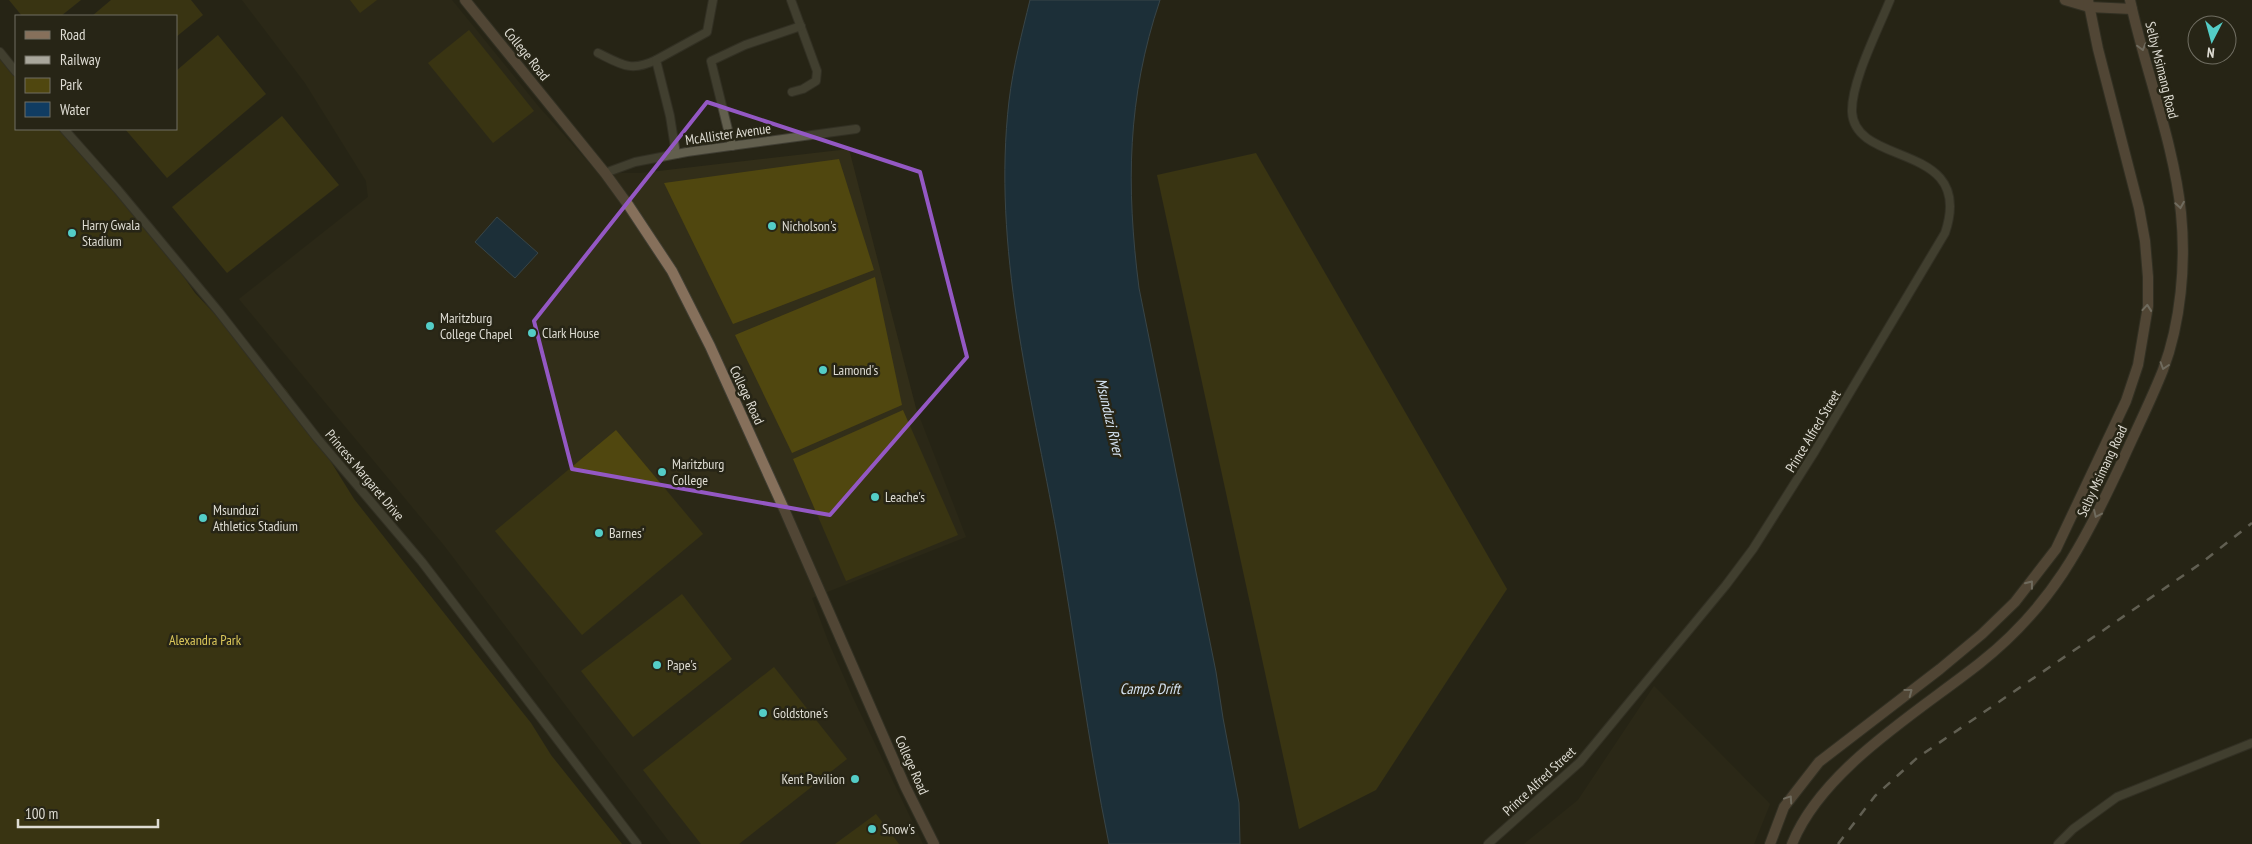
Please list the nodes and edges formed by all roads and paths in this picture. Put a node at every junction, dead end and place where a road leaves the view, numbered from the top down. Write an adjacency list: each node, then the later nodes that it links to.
1 (465, 0): 18 (main road, College Road)
2 (713, 0): 11 (street)
3 (791, 0): 8 (street)
4 (1890, 0): 22 (street, Prince Alfred Street)
5 (2065, 0): 6 (main road)
6 (2089, 4): 7 (main road); 23 (main road, Selby Msimang Road, one-way to 6)
7 (2131, 5): 24 (main road, Selby Msimang Road, one-way to 24)
8 (801, 26): 13 (street); 16 (street)
9 (0, 52): 12 (street)
10 (598, 53): 11 (street)
11 (656, 60): 17 (street)
12 (15, 71)
13 (792, 92)
14 (856, 129): 16 (street, McAllister Avenue)
15 (65, 130): 20 (street, Princess Margaret Drive)
16 (732, 146): 17 (street, McAllister Avenue)
17 (676, 154): 18 (street, McAllister Avenue)
18 (605, 173): 21 (main road, College Road)
19 (2252, 742): 25 (street)
20 (638, 844)
21 (934, 844)
22 (1488, 844)
23 (1770, 844)
24 (1792, 844)
25 (2058, 844)

